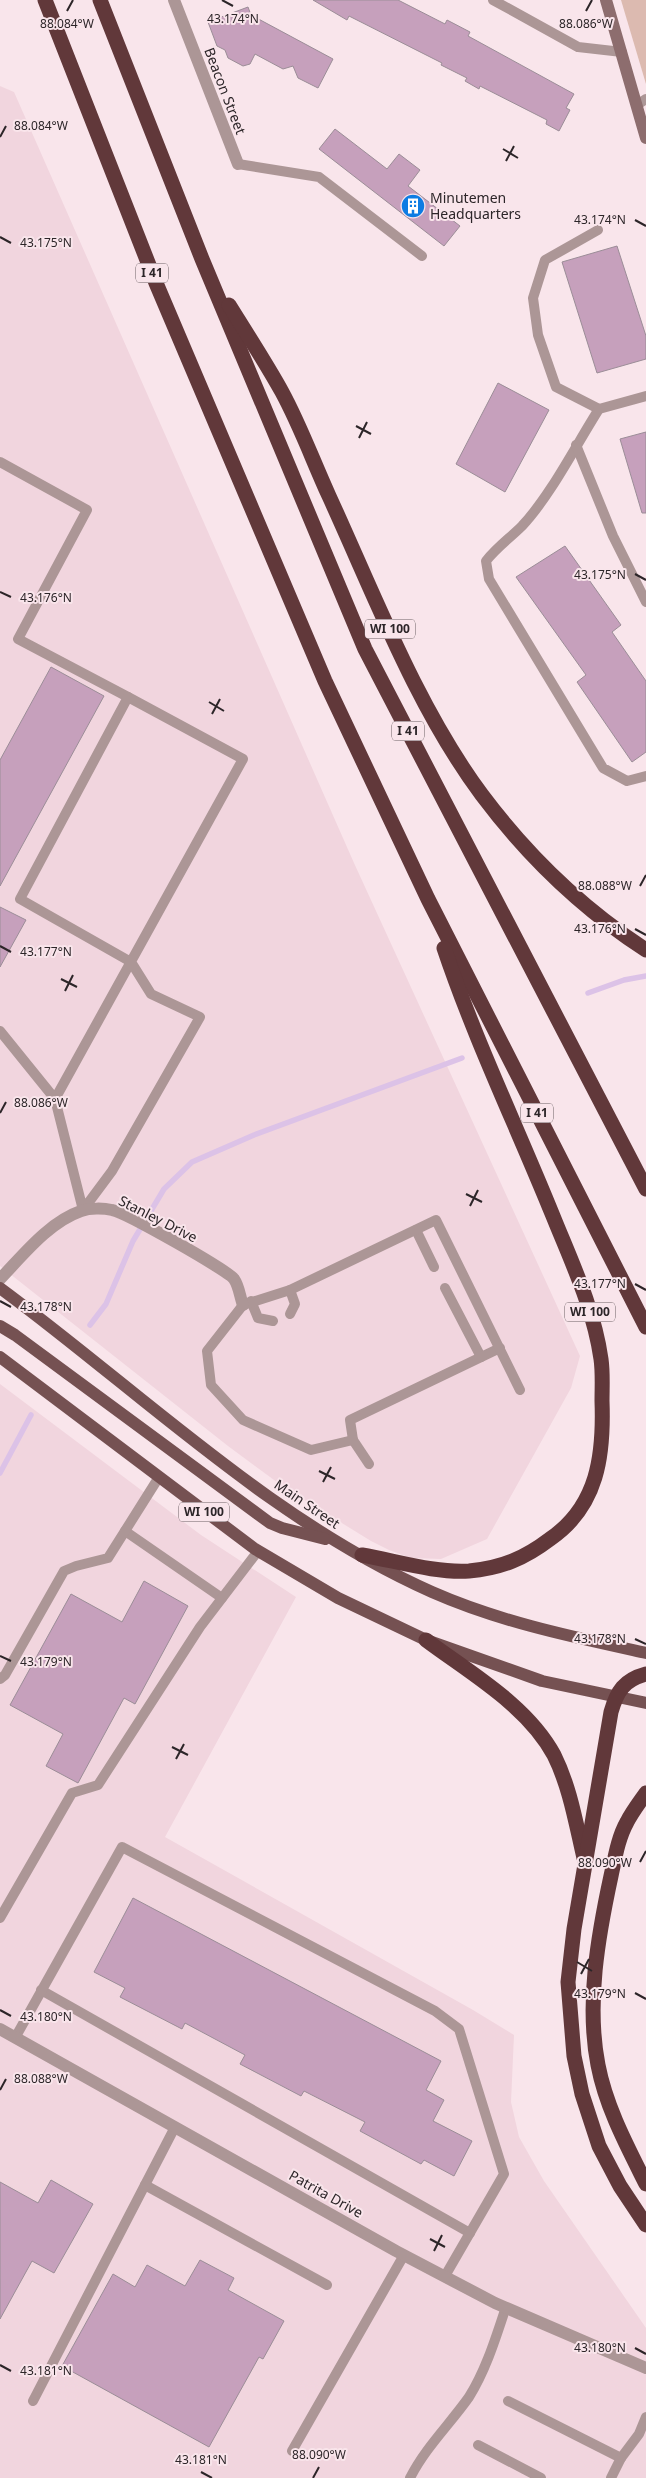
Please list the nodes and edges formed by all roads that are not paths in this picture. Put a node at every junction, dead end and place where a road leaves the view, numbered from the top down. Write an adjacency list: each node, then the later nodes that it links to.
1 (44, 0): 20 (highway, I 41)
2 (100, 0): 12 (highway, I 41)
3 (174, 0): 9 (street, Beacon Street)
4 (493, 0): 6 (lane)
5 (606, 0): 6 (street)
6 (622, 52): 7 (street)
7 (642, 102): 8 (street)
8 (646, 138)
9 (238, 164): 11 (lane)
10 (598, 230): 14 (lane)
11 (422, 256)
12 (202, 259): 21 (highway, WI 100); 25 (highway, I 41)
13 (646, 396): 14 (lane)
14 (599, 409): 15 (lane)
15 (576, 445): 17 (lane); 19 (lane)
16 (0, 462): 18 (lane)
17 (646, 602)
18 (128, 698): 22 (lane); 22 (lane)
19 (646, 776)
20 (428, 899): 37 (highway, I 41); 48 (highway, WI 100)
21 (646, 950)
22 (131, 962): 24 (lane); 26 (lane)
23 (0, 1031): 24 (lane)
24 (55, 1099): 26 (lane)
25 (646, 1189)
26 (83, 1210): 29 (street, Stanley Drive); 33 (street, Stanley Drive)
27 (416, 1230): 28 (lane); 32 (lane); 38 (lane)
28 (434, 1267)
29 (0, 1279)
30 (0, 1288): 46 (main road, Main Street / WI 100)
31 (445, 1288): 40 (lane)
32 (290, 1290): 33 (lane); 34 (lane)
33 (247, 1303): 35 (lane); 42 (lane)
34 (290, 1314)
35 (274, 1322)
36 (0, 1326): 46 (main road)
37 (646, 1327)
38 (500, 1348): 40 (lane); 41 (lane)
39 (0, 1357): 44 (main road, WI 100)
40 (481, 1358): 42 (lane)
41 (520, 1390)
42 (353, 1440): 43 (lane)
43 (369, 1464)
44 (158, 1477): 45 (lane); 47 (main road, WI 100)
45 (125, 1531): 49 (lane); 53 (lane)
46 (335, 1542): 48 (main road, Main Street / WI 100)
47 (258, 1551): 49 (lane); 50 (main road, WI 100)
48 (362, 1555): 51 (main road, Main Street / WI 100)
49 (222, 1598): 58 (lane)
50 (426, 1640): 54 (main road, WI 100); 57 (highway)
51 (646, 1654)
52 (646, 1674): 54 (highway)
53 (0, 1679)
54 (615, 1697): 55 (main road, WI 100); 57 (highway)
55 (646, 1703)
56 (646, 1794): 63 (highway)
57 (586, 1865): 65 (highway)
58 (0, 1918)
59 (41, 1990): 61 (lane); 66 (lane); 66 (lane)
60 (0, 2030): 61 (street, Patrita Drive)
61 (15, 2038): 62 (street, Patrita Drive)
62 (175, 2127): 64 (lane); 67 (street, Patrita Drive)
63 (646, 2184)
64 (145, 2185): 69 (lane); 73 (lane)
65 (646, 2225)
66 (470, 2233): 68 (lane)
67 (404, 2255): 68 (street, Patrita Drive); 76 (lane)
68 (445, 2276): 70 (street, Patrita Drive)
69 (327, 2285)
70 (506, 2307): 71 (street, Patrita Drive); 78 (lane)
71 (646, 2368)
72 (508, 2401): 77 (lane)
73 (32, 2402)
74 (646, 2417): 77 (lane)
75 (478, 2445): 79 (lane)
76 (292, 2451)
77 (621, 2458): 80 (lane)
78 (410, 2478)
79 (542, 2478)
80 (611, 2478)

